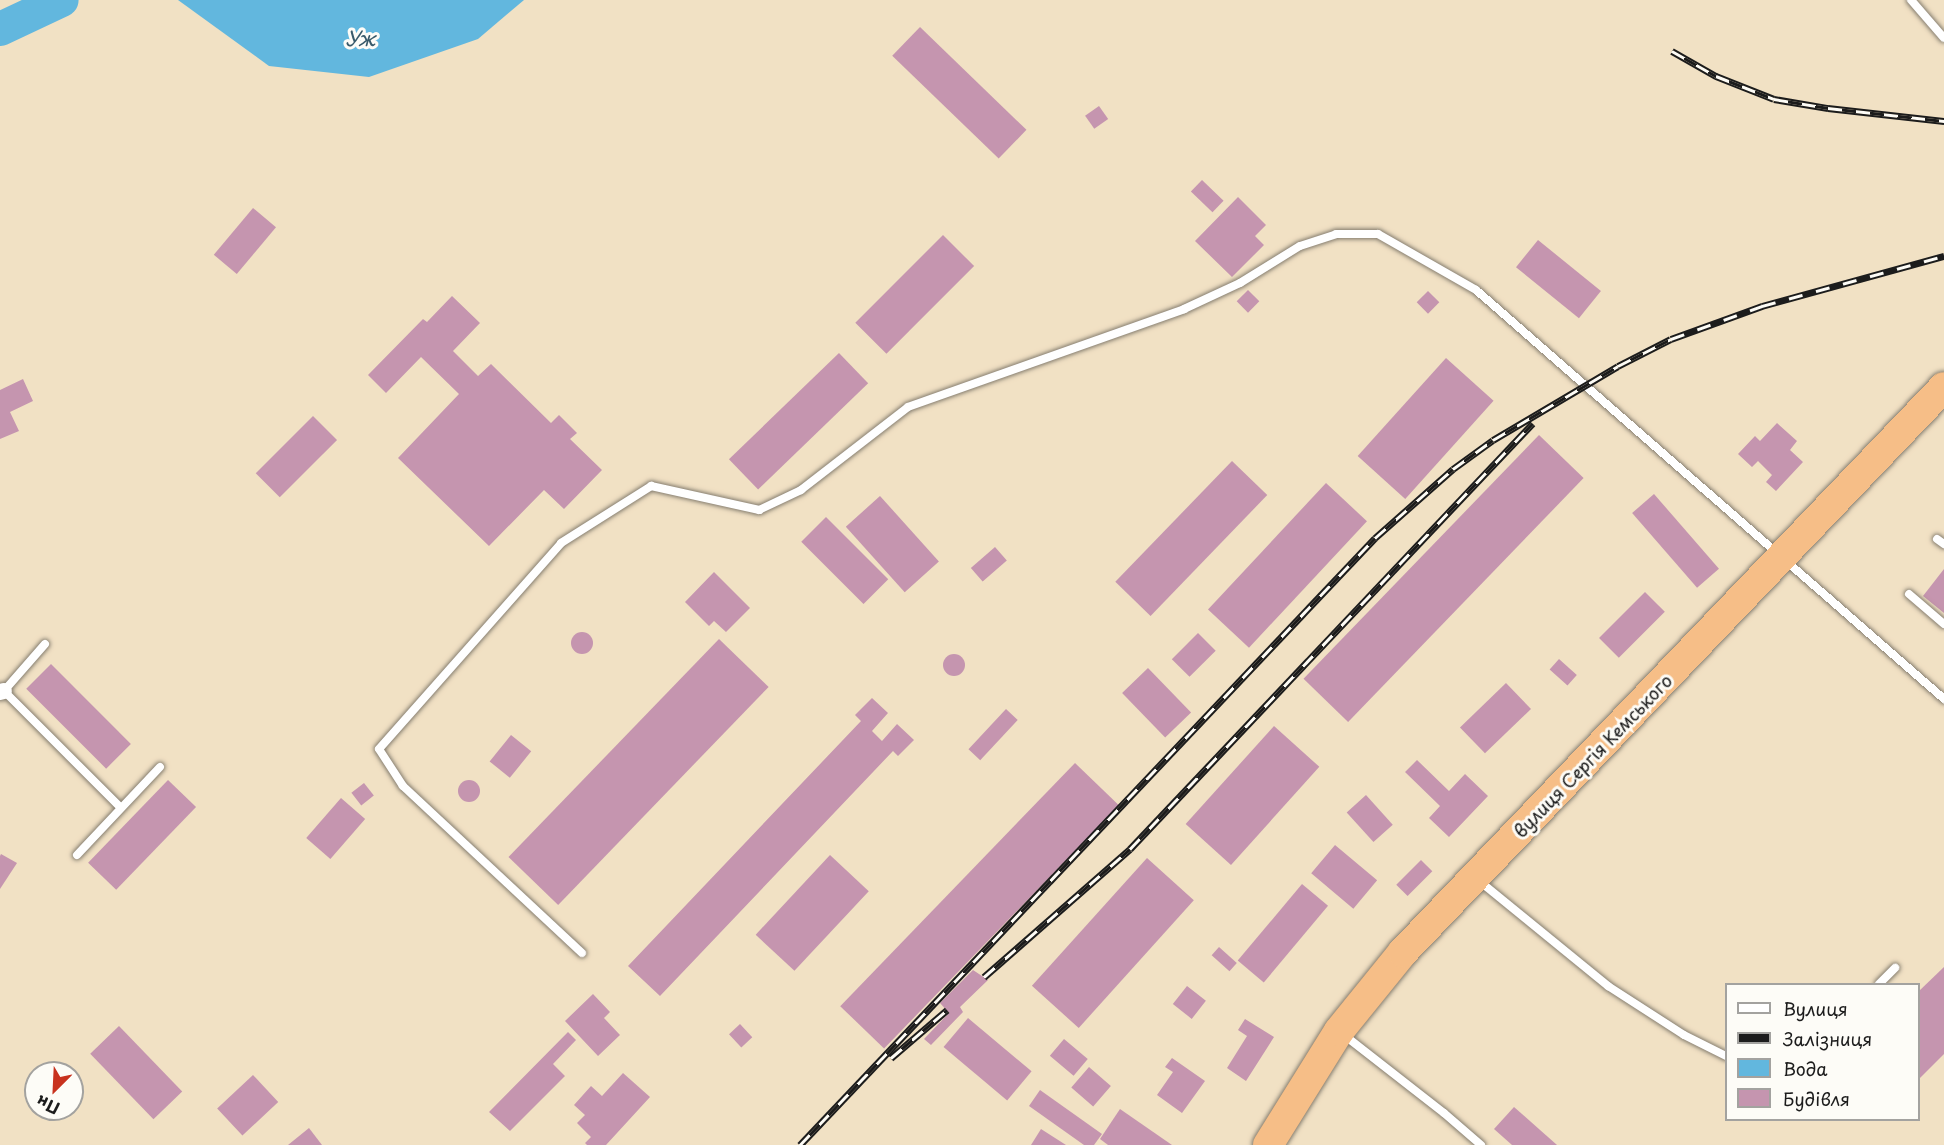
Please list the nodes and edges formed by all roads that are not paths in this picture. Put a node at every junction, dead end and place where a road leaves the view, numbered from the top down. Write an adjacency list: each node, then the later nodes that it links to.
1 (1911, 0): 2 (lane)
2 (1944, 38)
3 (1944, 387): 4 (highway, вулиця Сергія Кемського)
4 (1783, 557): 9 (lane); 13 (highway, вулиця Сергія Кемського); 14 (lane)
5 (1909, 594): 6 (lane)
6 (1944, 624)
7 (45, 644): 8 (lane)
8 (2, 692): 11 (lane)
9 (1944, 699)
10 (160, 767): 11 (lane)
11 (121, 808): 12 (lane)
12 (77, 855)
13 (1476, 879): 17 (highway, вулиця Сергія Кемського); 18 (lane)
14 (582, 953)
15 (1895, 968): 16 (lane)
16 (1880, 983)
17 (1339, 1030): 19 (highway, вулиця Сергія Кемського); 20 (lane)
18 (1725, 1056)
19 (1268, 1145)
20 (1481, 1145)

